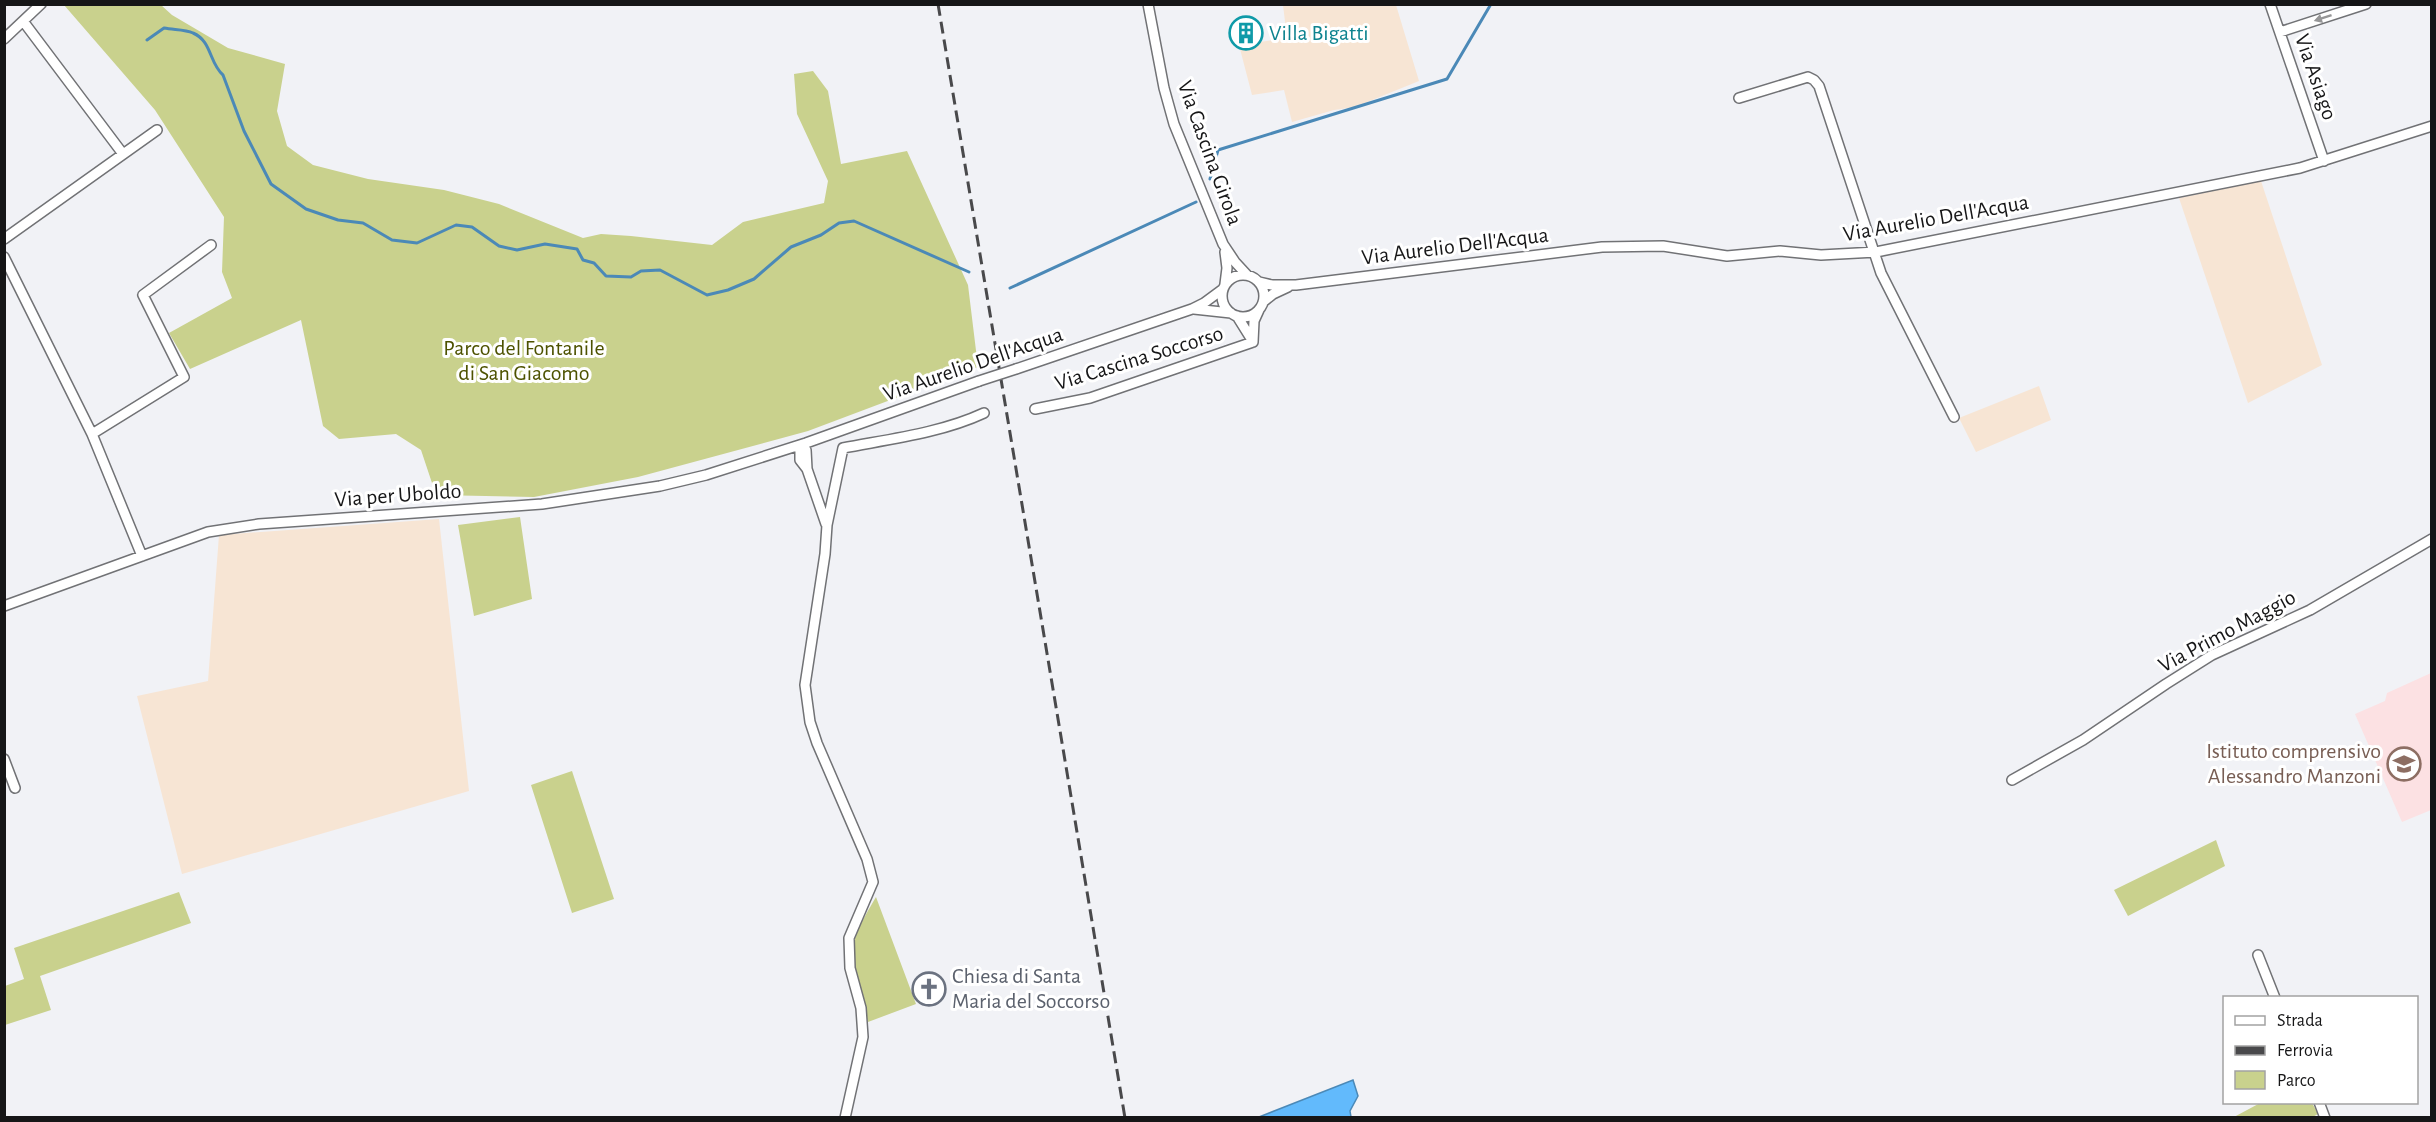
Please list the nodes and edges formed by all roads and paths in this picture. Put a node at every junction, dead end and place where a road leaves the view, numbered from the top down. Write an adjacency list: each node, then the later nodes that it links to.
1 (41, 4): 5 (street)
2 (1148, 4): 15 (street, Via Cascina Girola)
3 (2270, 4): 6 (street, Via Asiago)
4 (2366, 4): 6 (street, one-way to 6)
5 (23, 21): 7 (street); 11 (street)
6 (2280, 32): 12 (street, Via Asiago)
7 (4, 39)
8 (1739, 98): 16 (street)
9 (2432, 126): 12 (street, Via Aurelio Dell'Acqua)
10 (157, 130): 11 (street)
11 (123, 154): 13 (street)
12 (2324, 161): 16 (street, Via Aurelio Dell'Acqua)
13 (4, 239)
14 (211, 244): 29 (street)
15 (1223, 244): 18 (street, Via Cascina Girola); 21 (street, Via Cascina Girola)
16 (1876, 252): 20 (street, Via Aurelio Dell'Acqua); 28 (street)
17 (4, 257): 29 (street)
18 (1247, 275): 19 (street); 21 (street)
19 (1259, 282): 20 (street, Via Aurelio Dell'Acqua); 22 (street)
20 (1296, 285): 22 (street, Via Aurelio Dell'Acqua)
21 (1224, 286): 23 (street, Via Aurelio Dell'Acqua); 24 (street)
22 (1261, 305): 24 (street); 25 (street, Via Cascina Soccorso)
23 (1192, 309): 24 (street, Via Aurelio Dell'Acqua); 30 (street, Via Aurelio Dell'Acqua, bridge)
24 (1234, 315): 25 (street, Via Cascina Soccorso)
25 (1253, 342): 26 (street, Via Cascina Soccorso)
26 (1035, 409)
27 (984, 413): 31 (street)
28 (1954, 417)
29 (92, 434): 33 (street)
30 (801, 445): 31 (street); 33 (street, Via per Uboldo)
31 (827, 525): 40 (street)
32 (2432, 539): 36 (street, Via Primo Maggio)
33 (142, 556): 34 (street, Via per Uboldo)
34 (4, 606)
35 (4, 759): 37 (street)
36 (2012, 780)
37 (15, 788)
38 (2258, 955): 39 (street)
39 (2274, 996)
40 (845, 1118)

